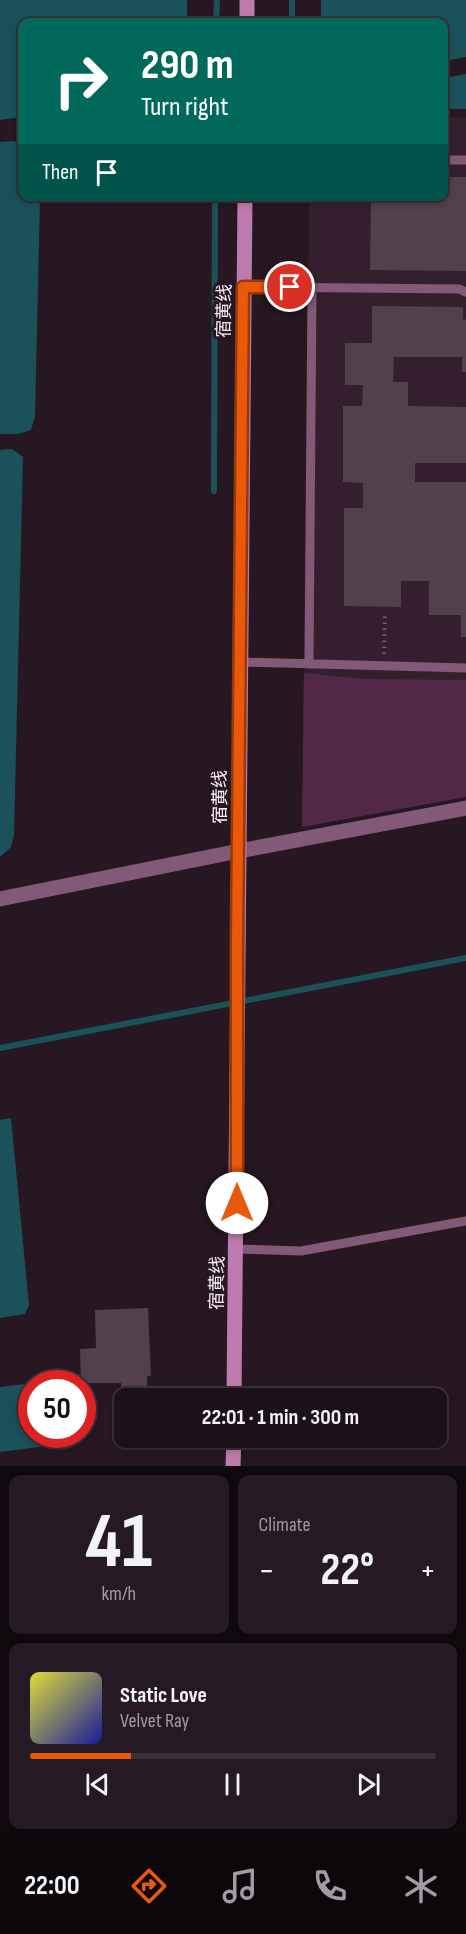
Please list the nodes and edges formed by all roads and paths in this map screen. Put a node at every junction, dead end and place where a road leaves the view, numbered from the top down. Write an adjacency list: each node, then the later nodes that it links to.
1 (247, 0): 2 (main road)
2 (247, 18)
3 (448, 160): 4 (lane)
4 (466, 160)
5 (245, 201): 6 (main road, 宿黄线)
6 (243, 287): 7 (lane); 10 (main road, 宿黄线)
7 (312, 288): 8 (lane); 11 (lane)
8 (466, 292)
9 (384, 612): 12 (path)
10 (240, 662): 11 (lane); 15 (main road, 宿黄线)
11 (309, 664): 12 (lane)
12 (383, 666): 13 (lane)
13 (466, 668)
14 (466, 808): 15 (street)
15 (239, 851): 16 (street); 18 (main road, 宿黄线)
16 (0, 899)
17 (466, 1221): 18 (lane)
18 (237, 1250): 19 (main road, 宿黄线)
19 (234, 1388)
20 (234, 1448): 21 (main road)
21 (233, 1466)

